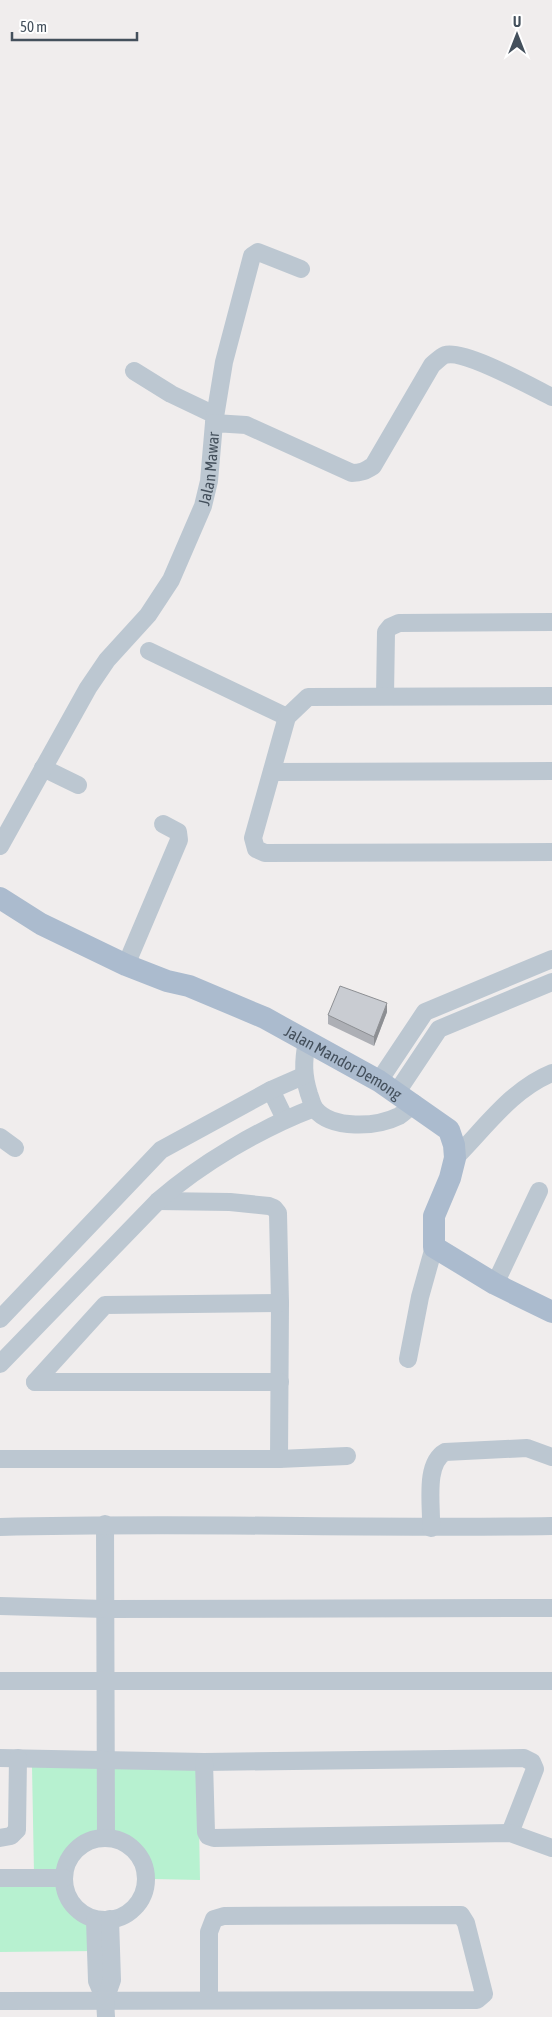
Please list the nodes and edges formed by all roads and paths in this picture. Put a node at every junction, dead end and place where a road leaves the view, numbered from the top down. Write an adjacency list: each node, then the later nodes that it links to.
1 (301, 269): 4 (street)
2 (134, 371): 4 (street)
3 (552, 396): 4 (street, Jalan Mawar)
4 (215, 419): 10 (street, Jalan Mawar)
5 (552, 622): 7 (street)
6 (149, 651): 9 (street)
7 (385, 696): 8 (street); 9 (street)
8 (552, 696)
9 (287, 717): 12 (street)
10 (44, 768): 13 (street); 15 (street, Jalan Mawar)
11 (552, 771): 12 (street)
12 (272, 772): 16 (street)
13 (78, 785)
14 (163, 824): 19 (street)
15 (0, 846)
16 (552, 852)
17 (0, 898): 19 (main road, Jalan Mandor Demong)
18 (552, 959): 25 (street)
19 (126, 965): 21 (main road, Jalan Mandor Demong)
20 (552, 982): 25 (street)
21 (307, 1041): 23 (street); 25 (main road, Jalan Mandor Demong)
22 (551, 1074): 30 (street)
23 (303, 1076): 24 (street); 26 (street)
24 (271, 1090): 27 (street); 37 (street)
25 (397, 1092): 26 (street); 30 (main road, Jalan Mandor Demong)
26 (314, 1108): 27 (street)
27 (285, 1119): 32 (street)
28 (0, 1137): 29 (street)
29 (15, 1148)
30 (455, 1158): 33 (main road, Jalan Mandor Demong)
31 (539, 1192): 34 (street)
32 (158, 1201): 35 (street); 39 (street)
33 (434, 1247): 34 (main road); 38 (street)
34 (495, 1284): 36 (main road)
35 (280, 1303): 40 (street); 40 (street)
36 (552, 1312)
37 (0, 1319)
38 (408, 1359)
39 (0, 1364)
40 (280, 1382): 43 (street)
41 (348, 1456): 43 (street)
42 (552, 1457): 48 (street)
43 (279, 1458): 44 (street)
44 (0, 1459)
45 (105, 1524): 47 (street); 48 (street); 51 (street)
46 (552, 1526): 48 (street)
47 (0, 1528)
48 (431, 1528)
49 (0, 1606): 51 (street)
50 (552, 1608): 51 (street)
51 (105, 1610): 54 (street)
52 (552, 1681): 54 (street)
53 (0, 1682): 54 (street)
54 (104, 1682): 57 (street)
55 (0, 1758): 56 (street)
56 (18, 1758): 57 (street); 60 (street)
57 (104, 1759): 58 (street); 61 (street)
58 (204, 1762): 59 (street); 59 (street)
59 (510, 1833): 62 (street)
60 (0, 1838)
61 (106, 1838): 64 (street); 65 (street)
62 (552, 1848)
63 (0, 1878): 64 (street)
64 (64, 1878): 65 (street)
65 (102, 1919): 68 (street)
66 (209, 2000): 66 (street); 68 (street)
67 (0, 2001): 68 (street)
68 (105, 2009)

